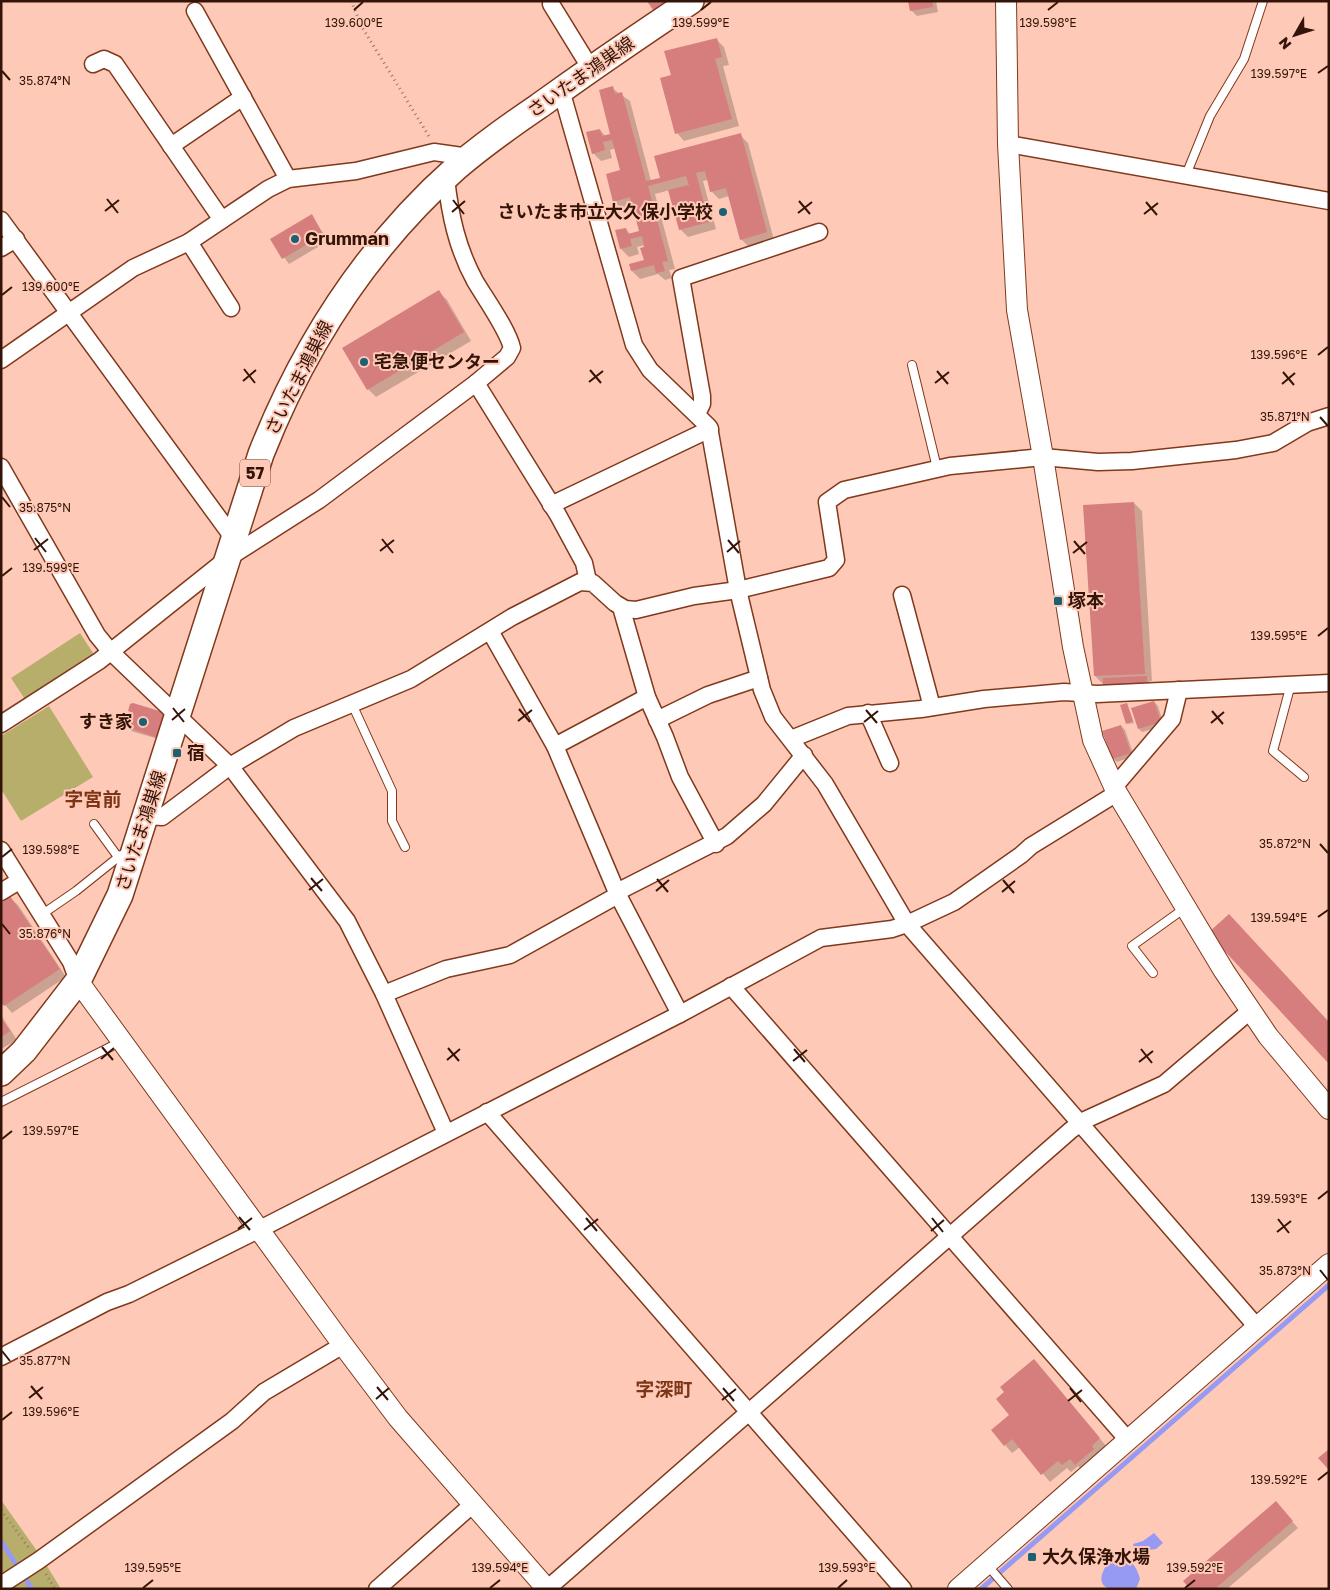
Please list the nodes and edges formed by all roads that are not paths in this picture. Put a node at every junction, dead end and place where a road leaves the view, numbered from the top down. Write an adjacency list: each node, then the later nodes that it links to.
1 (1006, 1): 10 (street)
2 (1263, 1): 13 (lane)
3 (690, 2): 7 (main road, さいたま鴻巣線 / 57)
4 (551, 4): 7 (street)
5 (195, 11): 9 (street)
6 (93, 64): 11 (street)
7 (591, 69): 8 (main road, さいたま鴻巣線 / 57)
8 (561, 90): 12 (main road, さいたま鴻巣線 / 57); 28 (street)
9 (243, 97): 11 (street); 15 (street)
10 (1008, 144): 13 (street); 31 (street)
11 (171, 146): 18 (street)
12 (469, 157): 14 (main road, さいたま鴻巣線 / 57); 15 (street)
13 (1186, 175): 16 (street)
14 (446, 178): 27 (street); 35 (main road, さいたま鴻巣線 / 57)
15 (288, 179): 18 (street)
16 (1329, 201)
17 (1, 220): 20 (street)
18 (222, 220): 21 (street)
19 (819, 232): 28 (street)
20 (16, 239): 22 (street); 24 (street)
21 (189, 242): 23 (street); 24 (street)
22 (1, 248)
23 (231, 308)
24 (70, 312): 25 (street); 35 (street)
25 (1, 360)
26 (912, 365): 33 (lane)
27 (476, 383): 34 (street); 35 (street)
28 (697, 414): 30 (street)
29 (1329, 416): 31 (street)
30 (710, 429): 34 (street); 37 (street)
31 (1043, 457): 33 (street); 46 (street)
32 (1, 467): 41 (street)
33 (937, 468): 37 (street)
34 (551, 505): 36 (street)
35 (231, 549): 41 (street); 51 (main road, さいたま鴻巣線 / 57)
36 (588, 582): 39 (street); 40 (street)
37 (738, 590): 39 (street); 42 (street)
38 (902, 595): 49 (street)
39 (621, 607): 47 (street)
40 (490, 631): 48 (street); 55 (street)
41 (110, 651): 51 (street); 53 (street)
42 (759, 678): 52 (street); 54 (street)
43 (1329, 682): 44 (street)
44 (1291, 684): 45 (street); 59 (lane)
45 (1179, 690): 46 (street); 60 (street)
46 (1082, 693): 49 (street); 60 (street)
47 (647, 697): 52 (street); 55 (street)
48 (352, 704): 58 (street); 64 (lane)
49 (932, 707): 50 (street)
50 (868, 713): 54 (street); 57 (street)
51 (178, 715): 58 (street); 61 (main road, さいたま鴻巣線 / 57)
52 (657, 720): 63 (street)
53 (1, 724)
54 (791, 739): 56 (street)
55 (555, 746): 69 (street)
56 (804, 755): 63 (street); 72 (street)
57 (890, 763)
58 (230, 766): 61 (street); 76 (street)
59 (1304, 777)
60 (1116, 790): 70 (street); 72 (street)
61 (147, 816): 66 (main road, さいたま鴻巣線 / 57)
62 (94, 824): 66 (lane)
63 (716, 844): 69 (street)
64 (405, 847)
65 (1, 850): 67 (street)
66 (126, 856): 71 (lane); 74 (main road, さいたま鴻巣線 / 57)
67 (19, 881): 68 (street); 71 (street)
68 (1, 892)
69 (618, 893): 76 (street); 78 (street)
70 (1186, 908): 73 (lane); 77 (street)
71 (41, 915): 74 (street)
72 (907, 924): 75 (street); 84 (street)
73 (1153, 972)
74 (78, 981): 79 (street); 80 (main road, さいたま鴻巣線 / 57)
75 (731, 986): 78 (street); 87 (street)
76 (384, 994): 85 (street)
77 (1250, 1010): 82 (street); 84 (street)
78 (680, 1014): 83 (street)
79 (122, 1041): 81 (lane); 86 (street)
80 (1, 1073)
81 (1, 1102)
82 (1327, 1103)
83 (487, 1112): 85 (street); 92 (street)
84 (1080, 1123): 87 (street); 89 (street)
85 (446, 1133): 86 (street)
86 (258, 1230): 90 (street); 91 (street)
87 (950, 1236): 92 (street); 93 (street)
88 (1329, 1264): 89 (street)
89 (1257, 1327): 93 (street)
90 (343, 1345): 94 (street); 96 (street)
91 (1, 1357)
92 (749, 1412): 98 (street); 99 (street)
93 (1128, 1440): 95 (street)
94 (472, 1505): 97 (street); 98 (street)
95 (986, 1564): 100 (street); 101 (lane)
96 (6, 1582)
97 (377, 1589)
98 (547, 1589)
99 (904, 1589)
100 (958, 1589)
101 (1008, 1589)

